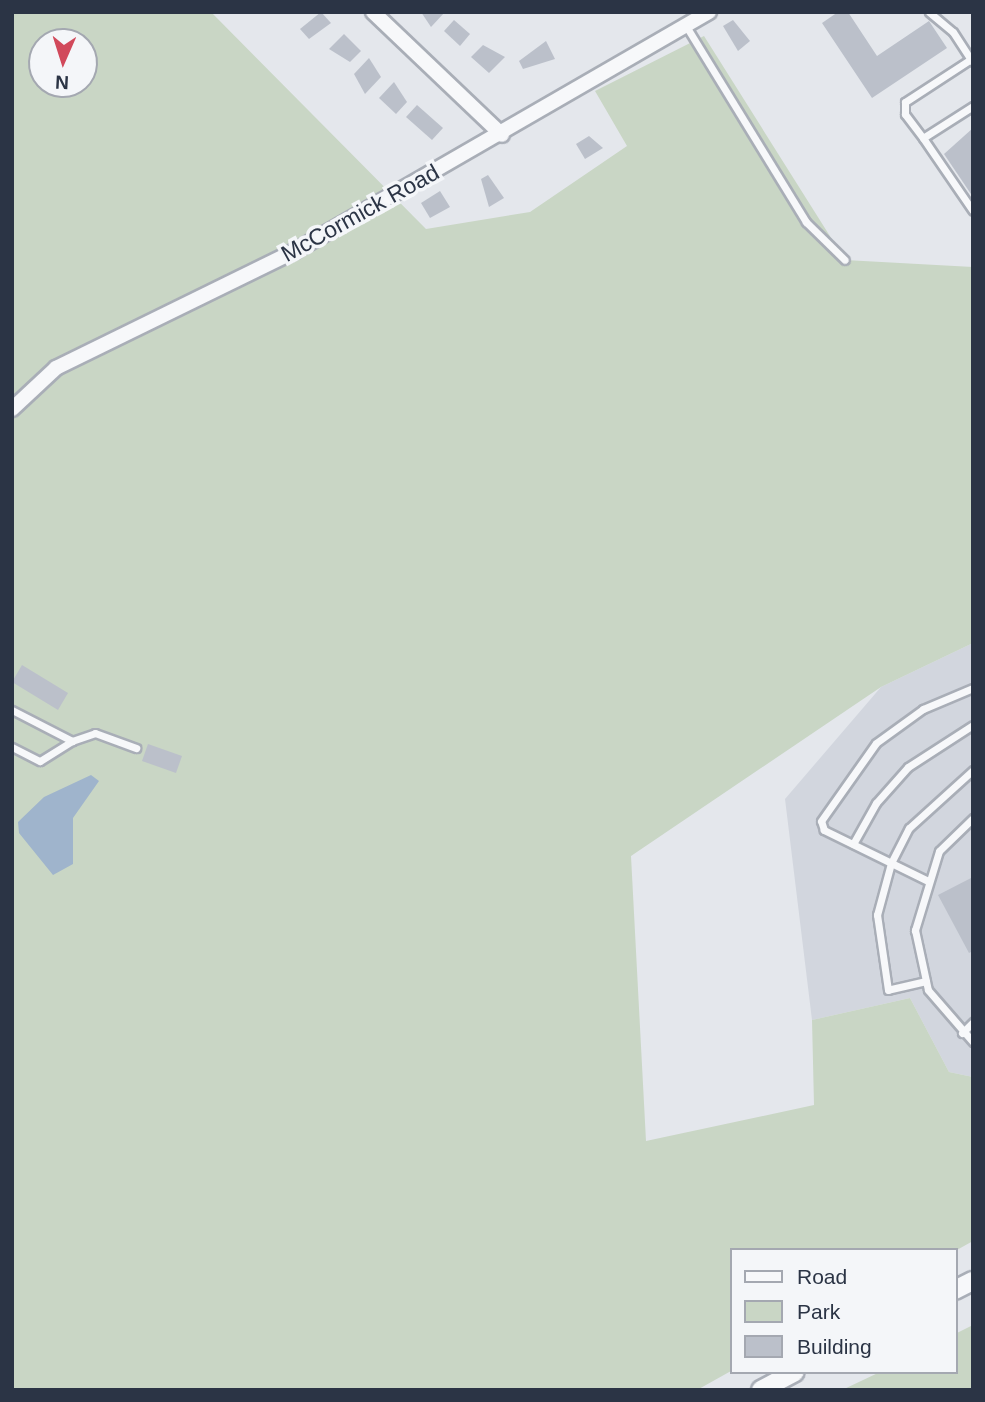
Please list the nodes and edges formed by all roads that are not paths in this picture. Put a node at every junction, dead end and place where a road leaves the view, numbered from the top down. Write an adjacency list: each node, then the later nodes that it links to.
1 (373, 12): 7 (street)
2 (929, 12): 5 (lane)
3 (707, 13): 4 (street, McCormick Road)
4 (686, 26): 7 (street, McCormick Road); 10 (lane)
5 (972, 60): 8 (lane)
6 (973, 106): 8 (lane)
7 (502, 135): 11 (street, McCormick Road)
8 (923, 138): 9 (lane)
9 (973, 211)
10 (845, 260)
11 (12, 409)
12 (973, 688): 20 (lane)
13 (12, 710): 15 (lane)
14 (973, 725): 20 (lane)
15 (72, 741): 16 (lane); 17 (lane)
16 (12, 747)
17 (136, 748)
18 (973, 770): 21 (lane)
19 (973, 818): 22 (lane)
20 (853, 844): 21 (lane)
21 (891, 863): 22 (lane); 23 (lane)
22 (926, 880): 23 (lane)
23 (926, 981): 25 (lane)
24 (973, 1022): 25 (lane)
25 (962, 1034): 26 (lane)
26 (973, 1042)
27 (973, 1281): 28 (street)
28 (957, 1289)
29 (791, 1374): 30 (street)
30 (761, 1390)

